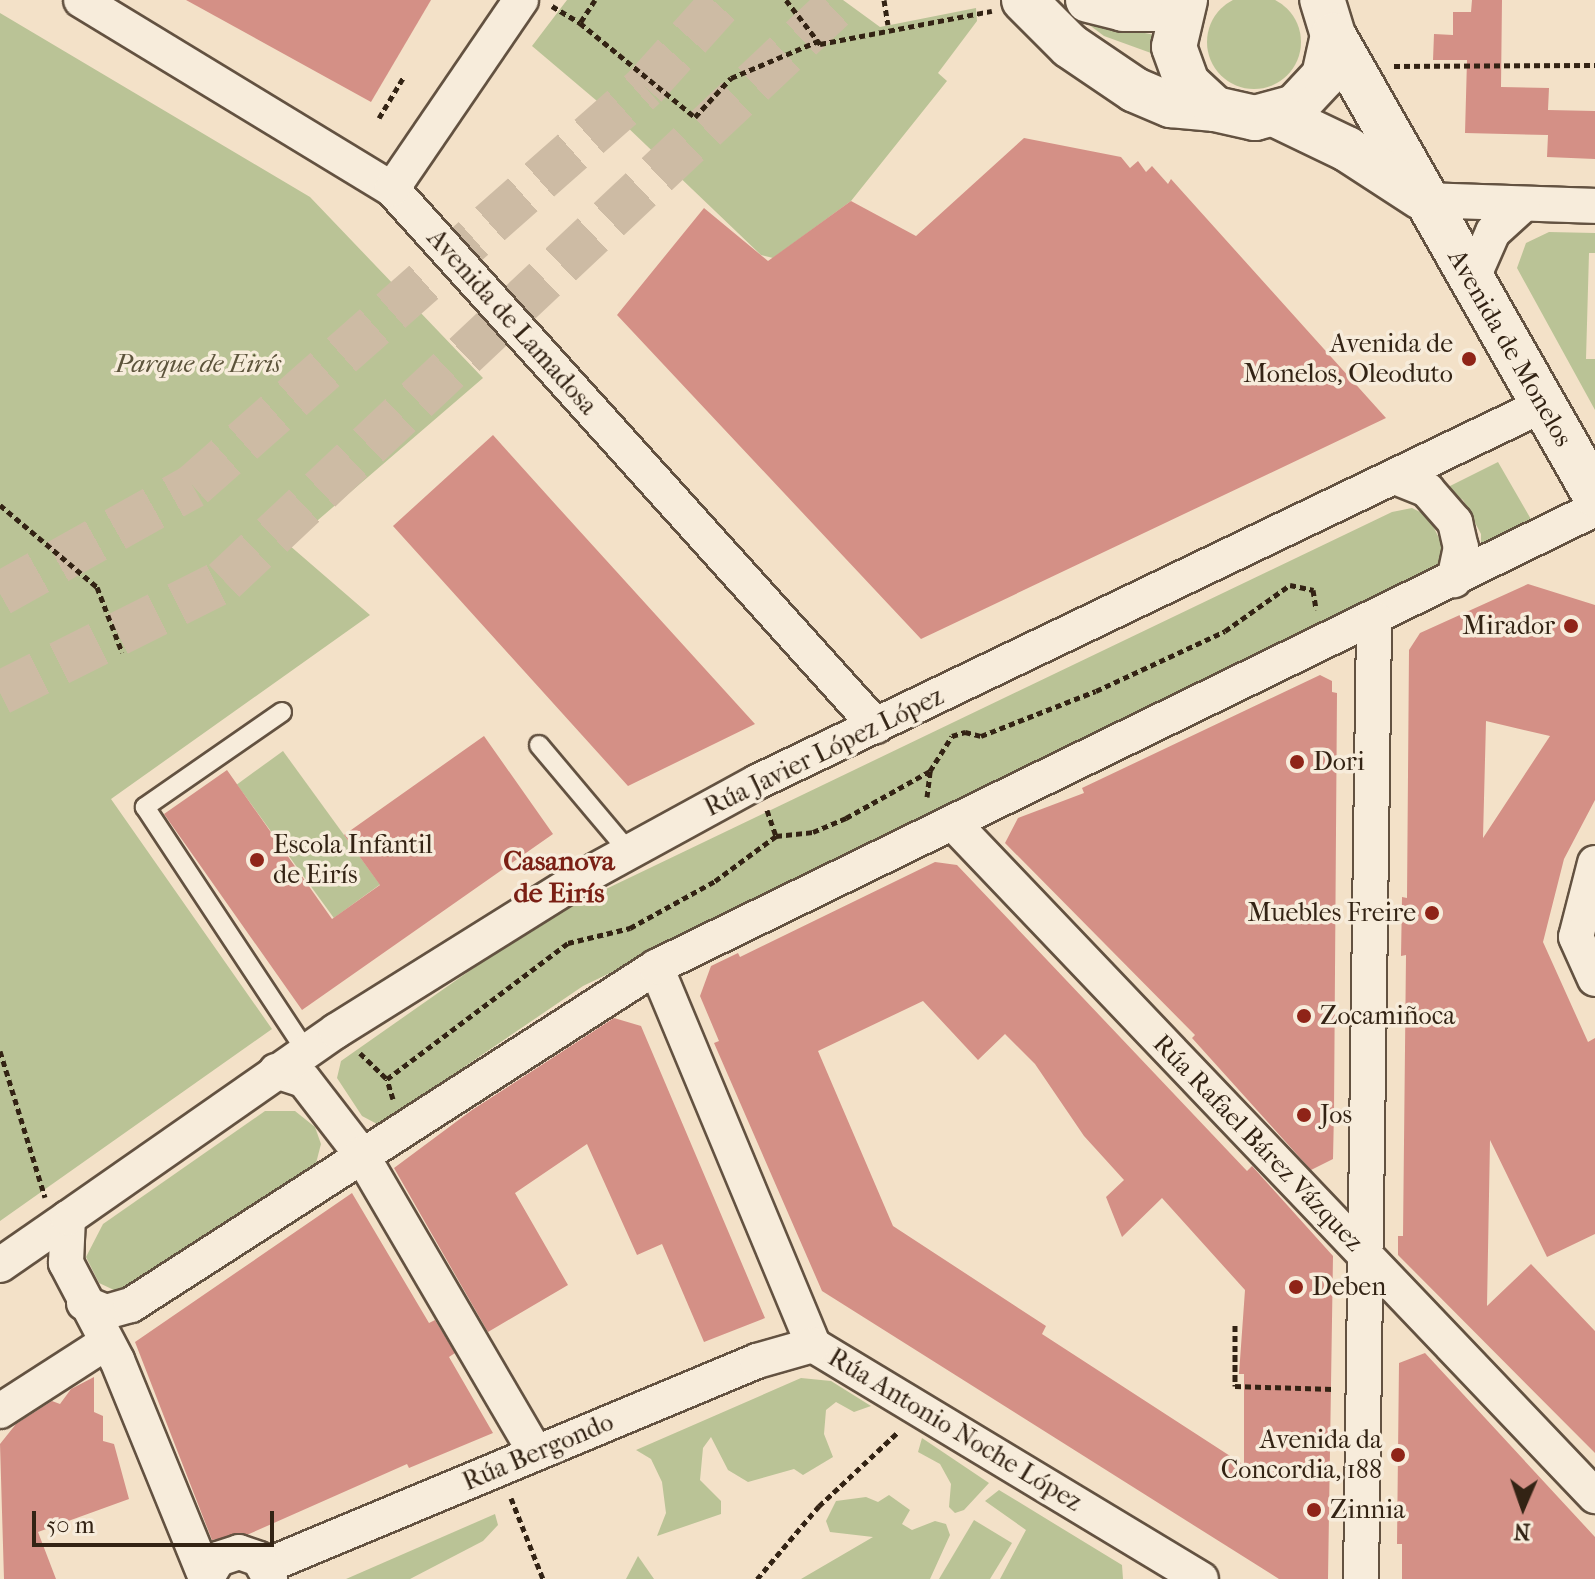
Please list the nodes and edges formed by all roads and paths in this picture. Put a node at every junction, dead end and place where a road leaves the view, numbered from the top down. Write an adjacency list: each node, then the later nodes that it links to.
1 (81, 0): 19 (street, Avenida de Lamadosa)
2 (595, 0): 10 (path)
3 (786, 0): 12 (path)
4 (884, 0): 11 (path)
5 (1088, 0): 8 (street)
6 (536, 3): 10 (path); 19 (street)
7 (1011, 5): 12 (path); 16 (street)
8 (1182, 5): 16 (street)
9 (1325, 9): 17 (street); 20 (street, Avenida de Monelos)
10 (580, 23): 12 (path)
11 (888, 25)
12 (818, 41)
13 (1595, 65): 14 (path)
14 (1394, 66)
15 (403, 78): 18 (path)
16 (1215, 109): 17 (street)
17 (1276, 115): 20 (street, Avenida de Monelos)
18 (379, 118)
19 (392, 189): 34 (street, Avenida de Lamadosa)
20 (1426, 200): 21 (street); 23 (street, Avenida de Monelos)
21 (1523, 205): 22 (street); 23 (street)
22 (1595, 206)
23 (1471, 282): 24 (street, Avenida de Monelos)
24 (1543, 405): 25 (street, Rúa Javier López López); 26 (street, Avenida de Monelos)
25 (1395, 477): 29 (street); 34 (street, Rúa Javier López López)
26 (1595, 495)
27 (0, 505): 31 (path)
28 (1595, 509): 29 (street)
29 (1454, 580): 30 (street)
30 (1374, 618): 32 (street); 47 (street)
31 (122, 652)
32 (1291, 656): 36 (street); 44 (path)
33 (282, 712): 42 (lane)
34 (876, 726): 37 (street, Rúa Javier López López)
35 (539, 745): 37 (lane)
36 (954, 824): 39 (street); 47 (street, Rúa Rafael Bárez Vázquez)
37 (629, 852): 42 (street, Rúa Javier López López)
38 (1595, 863): 40 (street)
39 (656, 967): 44 (street); 53 (street, Rúa Antonio Noche López)
40 (1595, 979)
41 (0, 1051): 46 (path)
42 (306, 1051): 43 (street, Rúa Javier López López)
43 (276, 1071): 45 (street); 46 (street, Rúa Javier López López)
44 (402, 1126): 45 (street)
45 (361, 1154): 50 (street); 57 (street)
46 (58, 1212): 48 (street, Rúa Javier López López); 49 (street)
47 (1363, 1253): 54 (street); 59 (street, Rúa Rafael Bárez Vázquez)
48 (5, 1261): 49 (street, Rúa Javier López López)
49 (66, 1263): 50 (street)
50 (84, 1303): 52 (street)
51 (1235, 1325): 54 (path)
52 (107, 1342): 55 (street); 61 (street)
53 (813, 1345): 57 (street, Rúa Bergondo); 64 (street, Rúa Antonio Noche López)
54 (1363, 1388): 65 (street)
55 (0, 1411)
56 (904, 1427): 63 (path)
57 (536, 1453): 58 (street, Rúa Bergondo)
58 (495, 1470): 60 (street, Rúa Bergondo); 62 (path)
59 (1595, 1496)
60 (268, 1573): 61 (street)
61 (206, 1578)
62 (543, 1579)
63 (757, 1579)
64 (1201, 1579)
65 (1361, 1579)

